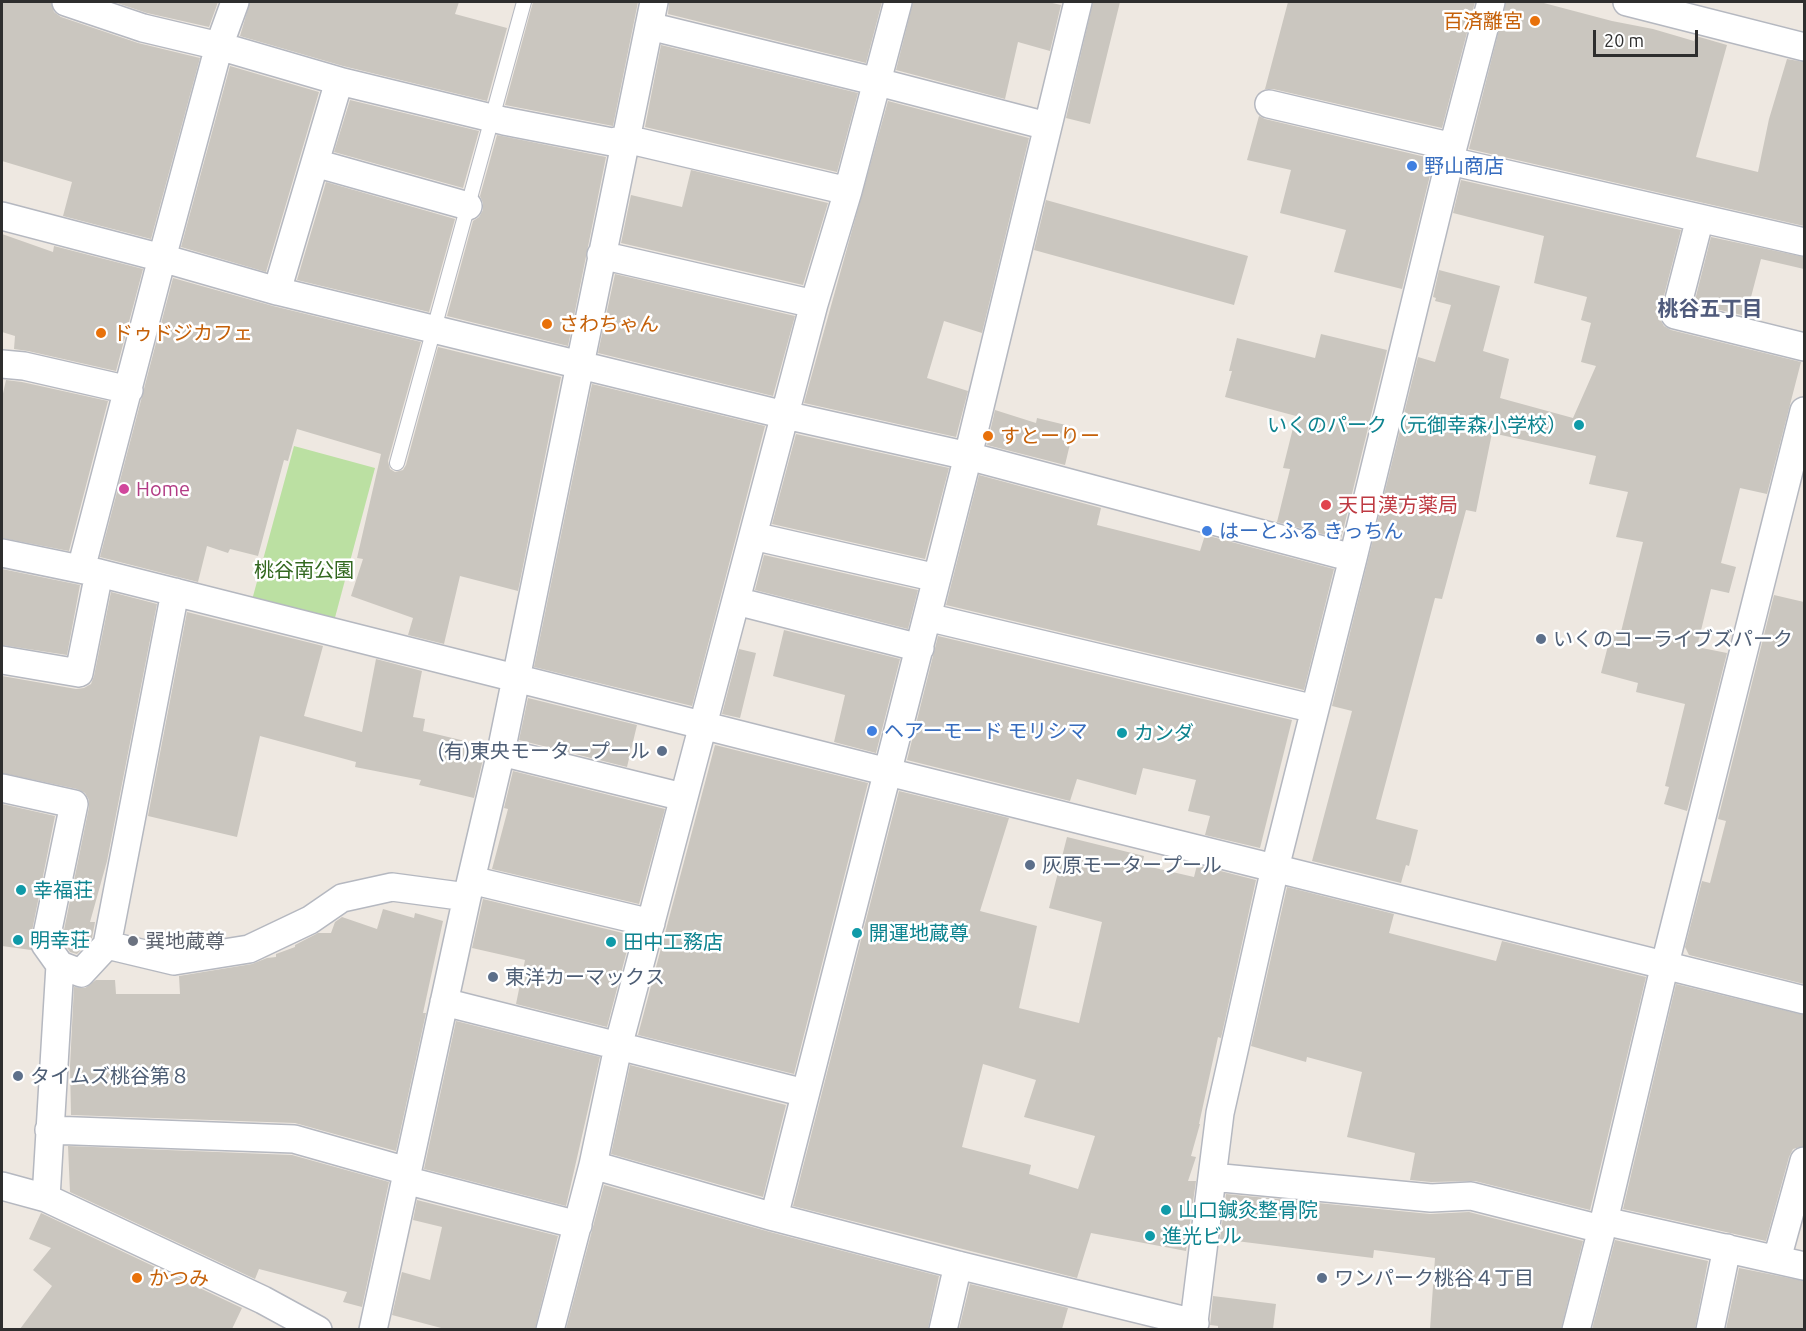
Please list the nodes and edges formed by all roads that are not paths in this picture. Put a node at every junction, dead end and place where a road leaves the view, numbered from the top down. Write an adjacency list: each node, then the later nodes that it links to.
1 (235, 2): 9 (street)
2 (524, 2): 14 (lane)
3 (898, 2): 12 (street)
4 (1078, 2): 15 (street)
5 (1491, 2): 17 (street)
6 (1628, 2): 10 (street)
7 (73, 3): 9 (street)
8 (652, 14): 12 (street); 16 (street)
9 (219, 46): 11 (street); 25 (street)
10 (1804, 48)
11 (339, 81): 14 (street); 18 (street)
12 (878, 82): 15 (street); 19 (street)
13 (1269, 104): 17 (street)
14 (493, 118): 16 (street); 20 (lane)
15 (1047, 126): 35 (street)
16 (626, 140): 19 (street); 24 (street)
17 (1451, 154): 22 (street); 39 (street)
18 (315, 163): 20 (street); 26 (street)
19 (848, 191): 27 (street)
20 (468, 207): 28 (lane)
21 (2, 216): 25 (street)
22 (1700, 218): 23 (street); 29 (street)
23 (1804, 242)
24 (601, 255): 27 (street); 31 (street)
25 (162, 258): 26 (street); 32 (street)
26 (277, 291): 28 (street)
27 (814, 304): 34 (street)
28 (435, 329): 31 (street); 36 (lane)
29 (1804, 347)
30 (2, 364): 32 (street)
31 (579, 365): 34 (street); 47 (street)
32 (129, 390): 40 (street)
33 (1804, 411): 58 (street)
34 (785, 415): 35 (street); 37 (street)
35 (968, 456): 39 (street); 41 (street)
36 (397, 463)
37 (753, 536): 41 (street); 43 (street)
38 (2, 553): 40 (street)
39 (1353, 558): 48 (street)
40 (90, 571): 42 (street); 46 (street)
41 (937, 578): 44 (street)
42 (175, 592): 47 (street); 57 (street)
43 (735, 601): 45 (street); 49 (street)
44 (927, 617): 45 (street); 48 (street)
45 (920, 648): 51 (street)
46 (2, 660)
47 (517, 678): 49 (street); 50 (street)
48 (1315, 709): 54 (street)
49 (703, 724): 51 (street); 53 (street)
50 (501, 752): 53 (street); 55 (street)
51 (888, 772): 54 (street); 63 (street)
52 (2, 788): 59 (street)
53 (684, 797): 56 (street)
54 (1275, 868): 58 (street); 68 (street)
55 (469, 888): 56 (street); 57 (street); 61 (street)
56 (651, 923): 62 (street)
57 (107, 945): 59 (street)
58 (1665, 964): 60 (street); 73 (street)
59 (60, 965): 64 (street)
60 (1804, 1000)
61 (444, 1002): 62 (street); 67 (street)
62 (618, 1047): 63 (street); 66 (street)
63 (805, 1093): 71 (street)
64 (49, 1130): 67 (street); 70 (street)
65 (1804, 1161): 75 (street)
66 (593, 1165): 71 (street); 72 (street)
67 (406, 1176): 72 (street); 80 (street)
68 (1212, 1177): 73 (street); 78 (street)
69 (2, 1186): 70 (street)
70 (46, 1198): 79 (street)
71 (774, 1217): 76 (street)
72 (578, 1225): 81 (street)
73 (1603, 1225): 74 (street); 83 (street)
74 (1727, 1248): 75 (street); 84 (street)
75 (1777, 1259): 77 (street)
76 (958, 1265): 78 (street); 82 (street)
77 (1804, 1266)
78 (1194, 1326)
79 (318, 1329)
80 (373, 1329)
81 (550, 1329)
82 (943, 1329)
83 (1576, 1329)
84 (1710, 1329)

